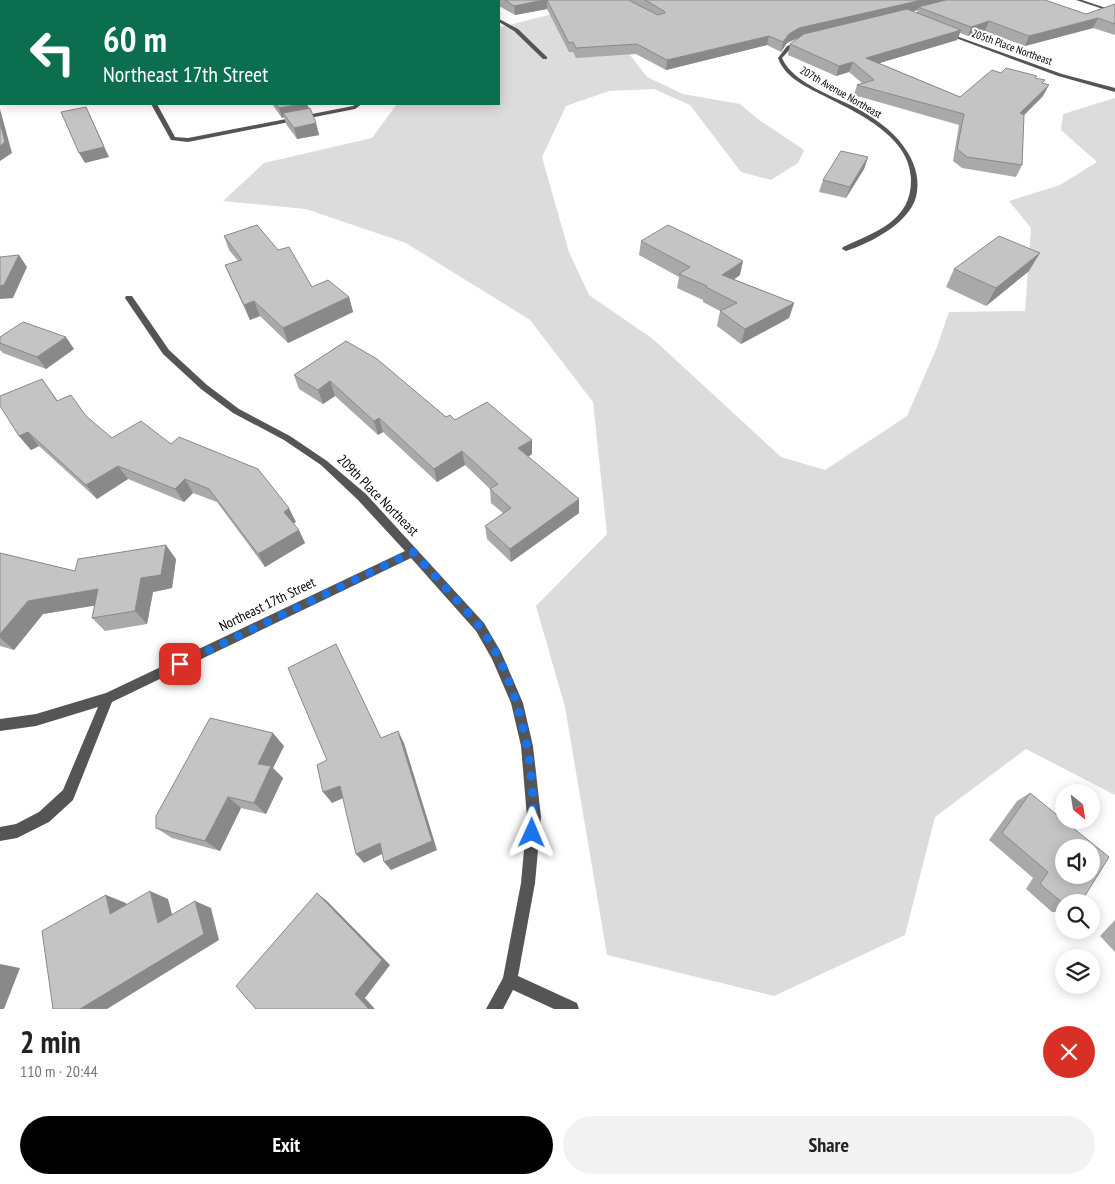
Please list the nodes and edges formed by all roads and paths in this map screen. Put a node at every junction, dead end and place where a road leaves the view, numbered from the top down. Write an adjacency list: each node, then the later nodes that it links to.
1 (1078, 0): 2 (street)
2 (1115, 12)
3 (500, 21): 6 (street)
4 (938, 30): 7 (street, 205th Place Northeast)
5 (808, 39): 10 (street, 207th Avenue Northeast)
6 (545, 58)
7 (1115, 90)
8 (155, 105): 9 (street)
9 (357, 105)
10 (846, 249)
11 (129, 298): 12 (street, 209th Place Northeast)
12 (413, 552): 13 (street, Northeast 17th Street); 16 (street, 209th Place Northeast)
13 (108, 698): 14 (street, Northeast 17th Street); 15 (street)
14 (0, 725)
15 (0, 834)
16 (510, 980): 17 (street, 209th Place Northeast); 18 (street)
17 (494, 1009)
18 (571, 1009)

